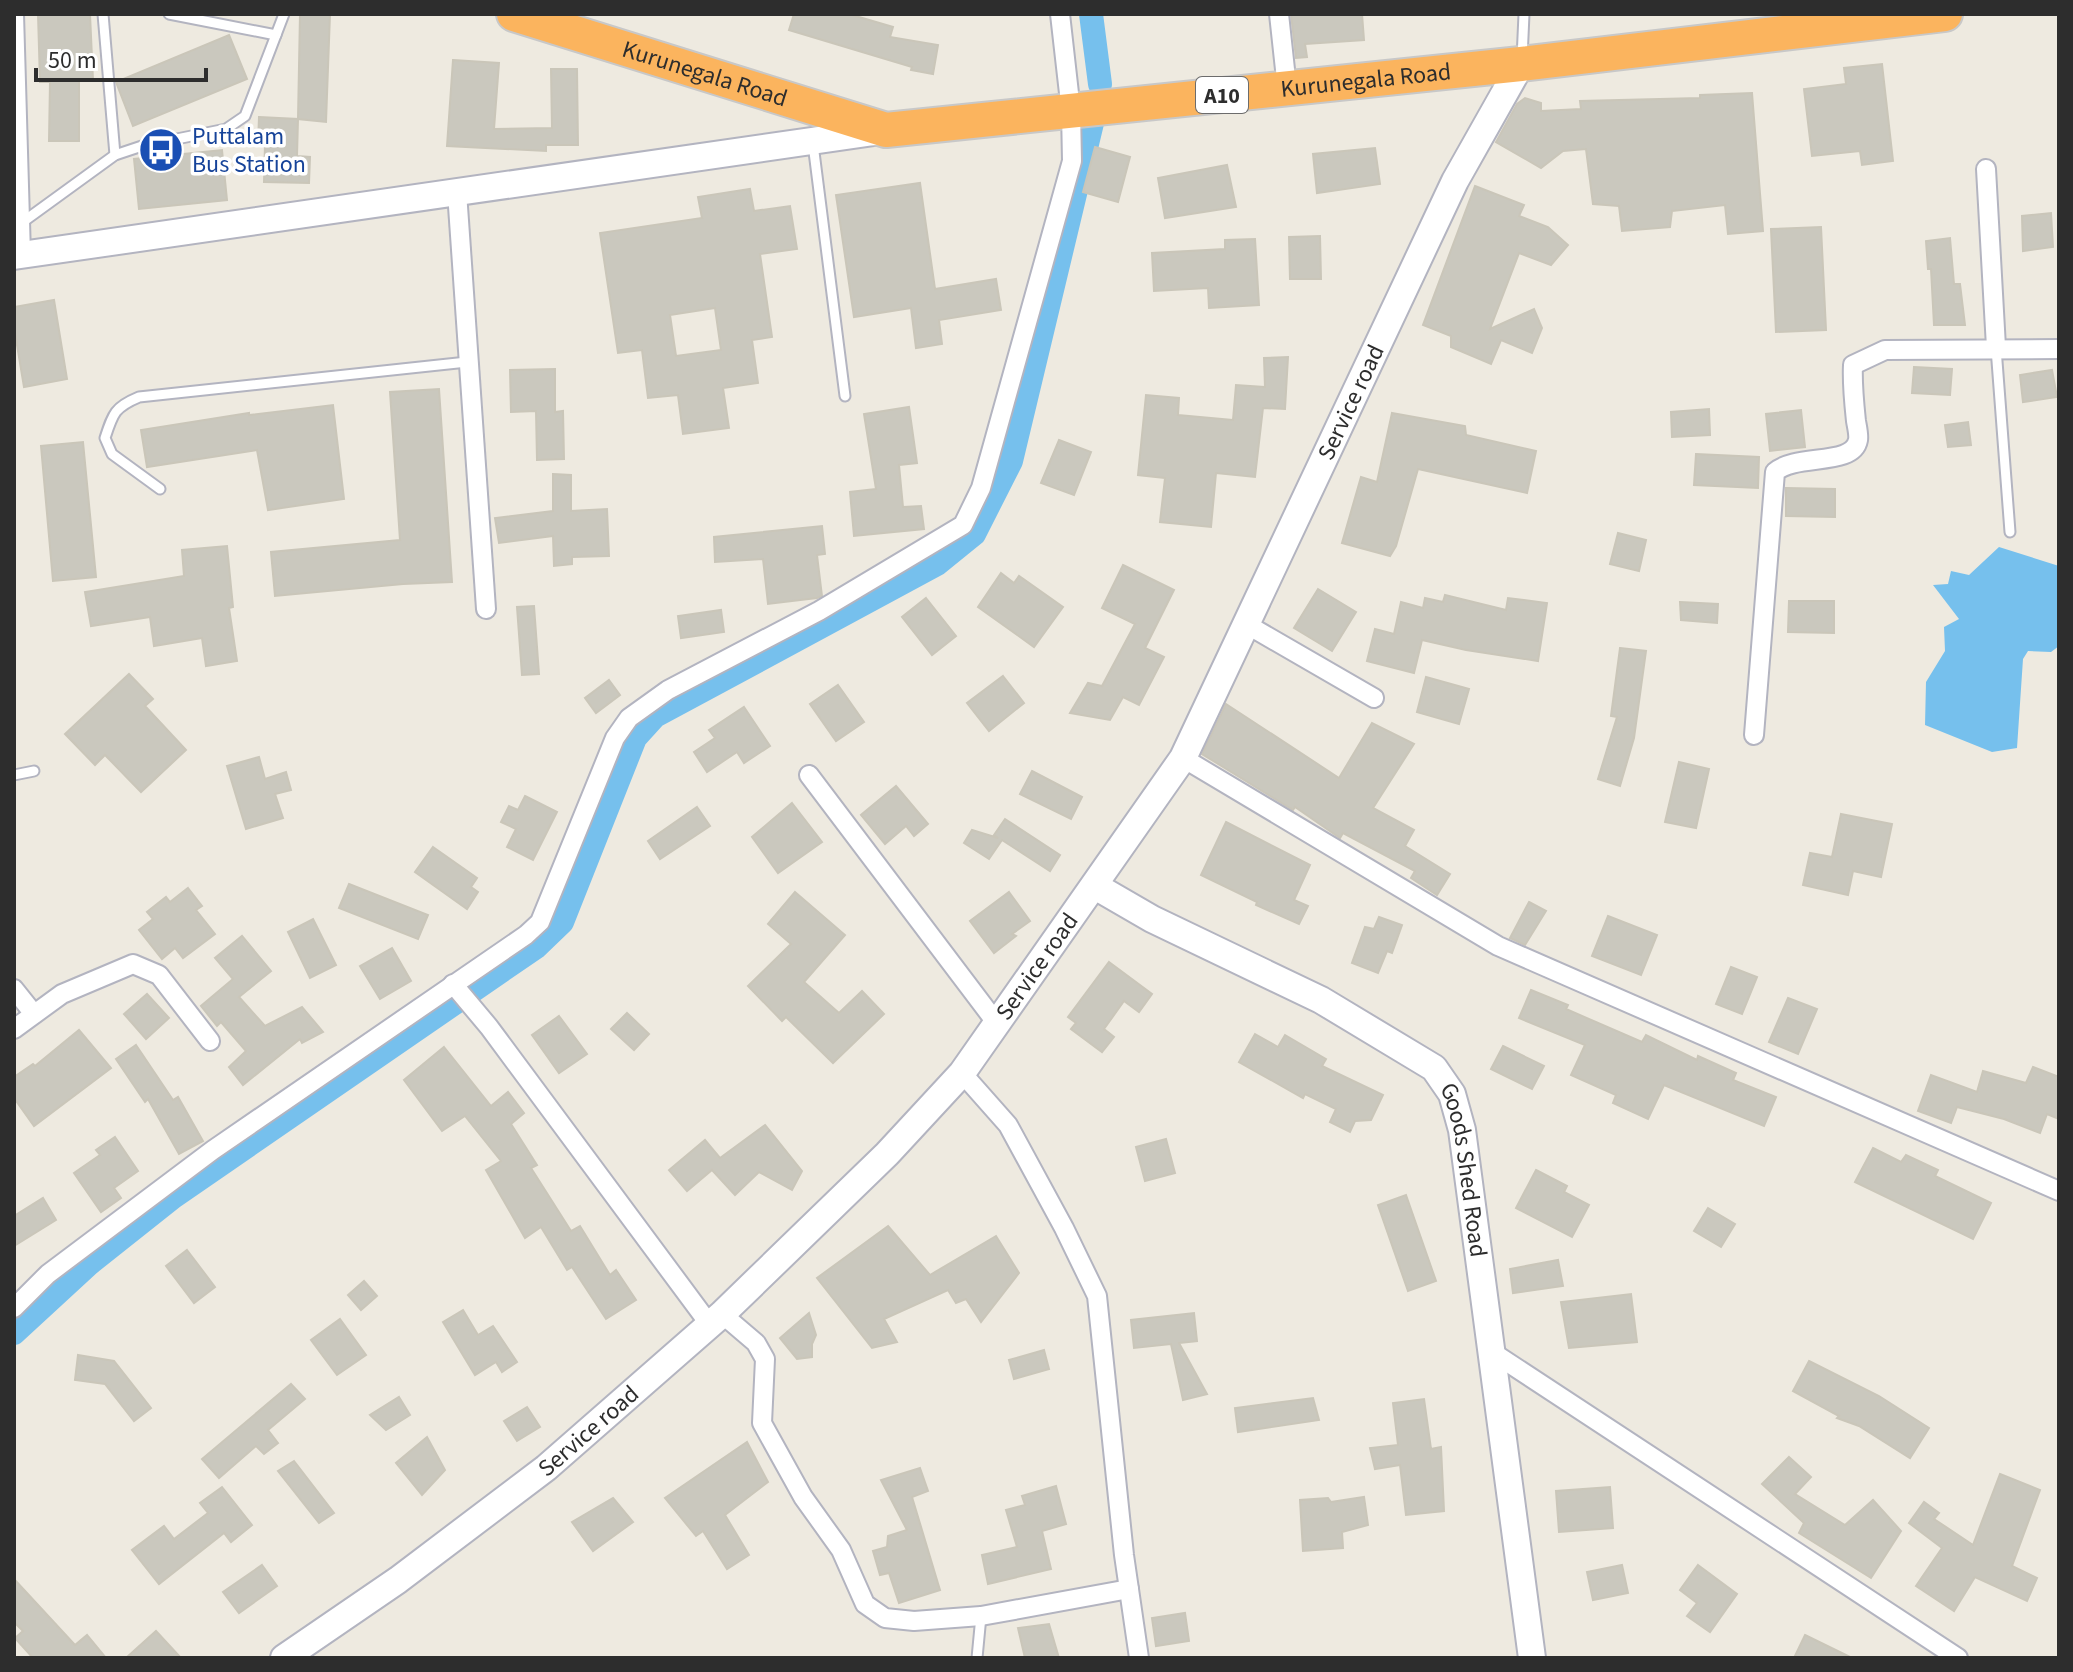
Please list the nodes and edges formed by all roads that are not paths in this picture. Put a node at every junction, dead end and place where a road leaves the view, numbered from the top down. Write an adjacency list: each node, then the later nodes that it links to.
1 (14, 14): 20 (street)
2 (103, 14): 17 (lane)
3 (169, 14): 11 (lane)
4 (284, 14): 11 (lane)
5 (514, 14): 10 (highway, Kurunegala Road / A10)
6 (1060, 14): 14 (street)
7 (1279, 14): 13 (street)
8 (1524, 14): 12 (lane)
9 (1945, 14): 12 (highway, Kurunegala Road / A10)
10 (552, 20): 15 (highway, Kurunegala Road / A10)
11 (276, 35): 17 (lane)
12 (1521, 64): 13 (highway, Kurunegala Road / A10); 29 (street, Service road)
13 (1287, 88): 14 (highway, Kurunegala Road / A10)
14 (1071, 111): 15 (highway, Kurunegala Road / A10); 37 (street)
15 (886, 130): 16 (street)
16 (813, 141): 19 (street); 25 (lane)
17 (115, 155): 20 (lane)
18 (1986, 169): 22 (street)
19 (457, 192): 21 (street); 24 (street)
20 (20, 224): 21 (street)
21 (17, 256)
22 (1996, 347): 23 (street); 27 (lane); 31 (street)
23 (2059, 349)
24 (467, 362): 26 (lane); 28 (street)
25 (845, 396)
26 (160, 489)
27 (2010, 532)
28 (486, 609)
29 (1246, 624): 30 (street); 32 (street, Service road)
30 (1374, 698)
31 (1754, 735)
32 (1183, 758): 36 (street, Service road); 44 (street)
33 (34, 771): 34 (lane)
34 (14, 775)
35 (809, 775): 40 (street)
36 (1095, 886): 40 (street, Service road); 47 (street, Goods Shed Road)
37 (455, 986): 45 (street); 46 (street)
38 (14, 989): 39 (street)
39 (34, 1014): 41 (street); 42 (street)
40 (998, 1025): 43 (street, Service road)
41 (14, 1029)
42 (210, 1041)
43 (962, 1073): 46 (street, Service road); 48 (street)
44 (2059, 1191)
45 (14, 1308)
46 (716, 1320): 49 (street); 50 (street, Service road)
47 (1492, 1352): 53 (street, Goods Shed Road); 54 (street)
48 (1129, 1589): 49 (street); 52 (street)
49 (981, 1616): 51 (lane)
50 (284, 1658)
51 (977, 1658)
52 (1139, 1658)
53 (1532, 1658)
54 (1958, 1658)

